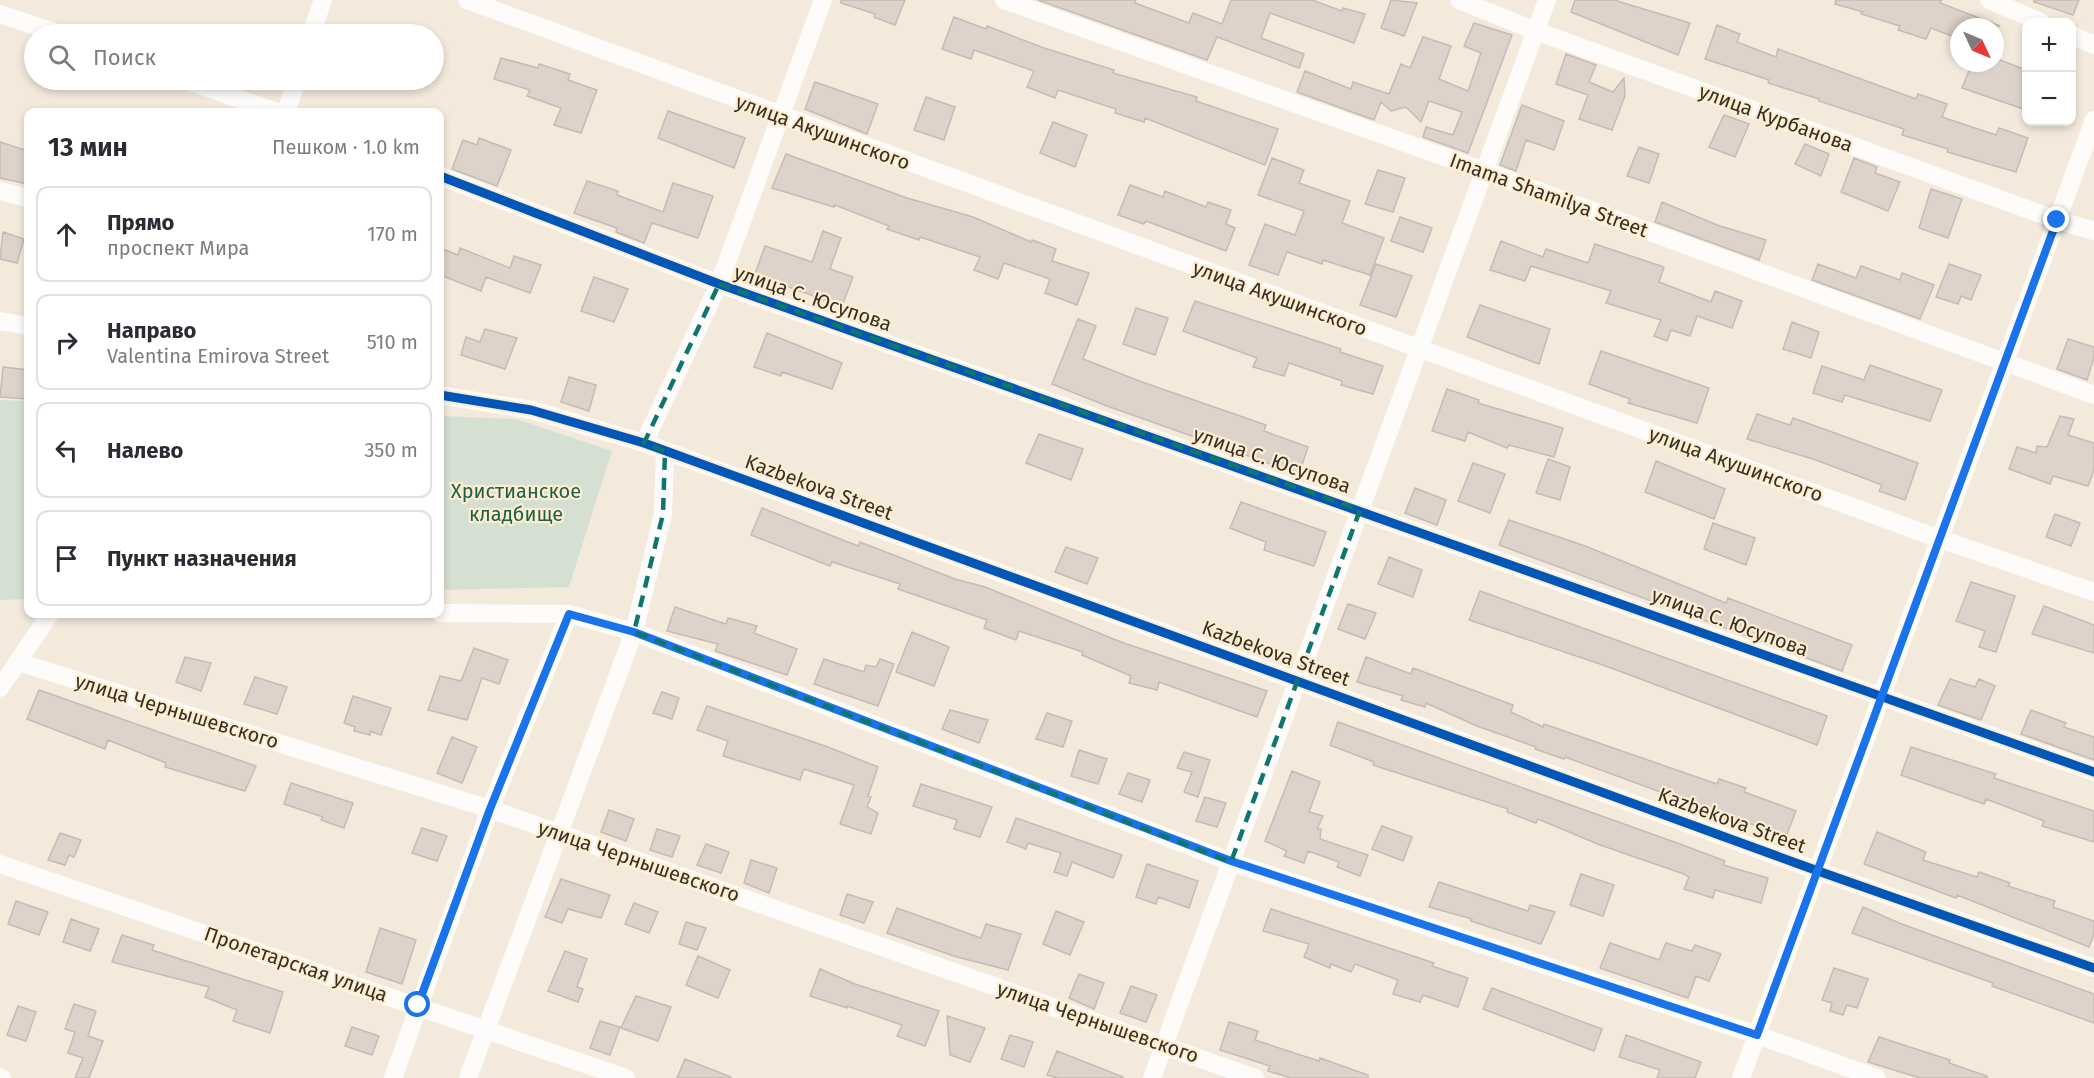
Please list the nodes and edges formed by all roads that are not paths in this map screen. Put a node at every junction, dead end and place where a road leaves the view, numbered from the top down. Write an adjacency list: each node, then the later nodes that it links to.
1 (323, 0): 11 (street)
2 (467, 0): 19 (street, улица Акушинского)
3 (823, 0): 19 (street)
4 (1004, 0): 21 (street, Imama Shamilya Street)
5 (1459, 0): 12 (street, улица Курбанова)
6 (1547, 0): 12 (street)
7 (1989, 0): 9 (street)
8 (0, 14): 10 (street)
9 (2032, 18)
10 (30, 24)
11 (315, 24)
12 (1536, 31): 21 (street); 25 (street, улица Курбанова)
13 (2076, 37): 14 (street)
14 (2094, 45)
15 (214, 90): 17 (street)
16 (294, 90): 18 (street)
17 (266, 108)
18 (287, 108)
19 (780, 117): 27 (street); 30 (street, улица Акушинского)
20 (2094, 120): 25 (street)
21 (1484, 171): 30 (street); 31 (street, Imama Shamilya Street)
22 (444, 178): 27 (street, улица С. Юсупова)
23 (0, 191): 24 (street)
24 (24, 197)
25 (2057, 220): 26 (street, улица Курбанова); 31 (street)
26 (2094, 231)
27 (719, 284): 34 (street); 36 (street, улица С. Юсупова)
28 (0, 321): 29 (street)
29 (24, 325)
30 (1419, 349): 36 (street); 37 (street, улица Акушинского)
31 (2006, 363): 32 (street, Imama Shamilya Street); 37 (street)
32 (2094, 395)
33 (444, 396): 34 (street, Kazbekova Street)
34 (644, 443): 35 (street, Kazbekova Street)
35 (665, 451): 42 (street); 44 (street, Kazbekova Street)
36 (1360, 510): 44 (street); 46 (street, улица С. Юсупова)
37 (1940, 539): 38 (street, улица Акушинского); 46 (street)
38 (2094, 592)
39 (444, 613): 40 (street)
40 (569, 614): 42 (street); 48 (street)
41 (47, 618): 43 (street)
42 (634, 632): 49 (street); 50 (street)
43 (18, 662): 45 (street); 48 (street, улица Чернышевского)
44 (1298, 679): 50 (street); 52 (street, Kazbekova Street)
45 (0, 688)
46 (1883, 696): 47 (street, улица С. Юсупова); 52 (street)
47 (2094, 772)
48 (490, 809): 49 (street, улица Чернышевского); 54 (street)
49 (560, 832): 55 (street); 57 (street, улица Чернышевского)
50 (1231, 861): 56 (street); 57 (street)
51 (0, 864): 54 (street, Пролетарская улица)
52 (1818, 871): 53 (street, Kazbekova Street); 56 (street)
53 (2094, 968)
54 (418, 1005): 55 (street, Пролетарская улица); 58 (street)
55 (486, 1028): 59 (street); 60 (street, Пролетарская улица)
56 (1757, 1035): 63 (street); 64 (street)
57 (1164, 1045): 61 (street); 62 (street, улица Чернышевского)
58 (393, 1078)
59 (468, 1078)
60 (626, 1078)
61 (1152, 1078)
62 (1255, 1078)
63 (1741, 1078)
64 (1877, 1078)

